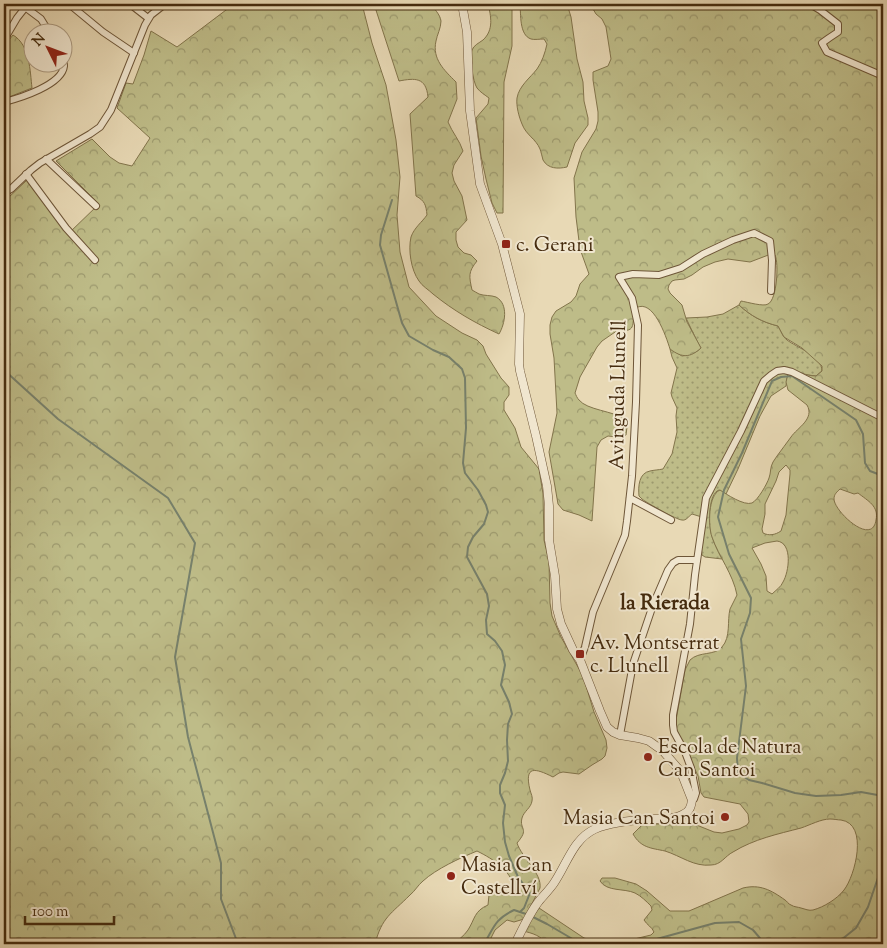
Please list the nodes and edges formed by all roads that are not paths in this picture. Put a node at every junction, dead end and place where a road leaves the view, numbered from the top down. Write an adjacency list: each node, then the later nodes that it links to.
1 (69, 4): 10 (street)
2 (130, 4): 7 (street)
3 (165, 4): 7 (street)
4 (462, 4): 24 (street)
5 (810, 4): 12 (street)
6 (27, 5): 8 (street); 9 (street)
7 (148, 18): 10 (street)
8 (43, 22)
9 (4, 40)
10 (134, 53): 14 (street)
11 (62, 72): 13 (street)
12 (883, 76)
13 (4, 102)
14 (46, 159): 15 (street); 17 (street)
15 (26, 174): 16 (street); 18 (street)
16 (4, 193)
17 (96, 206)
18 (95, 260)
19 (771, 290): 21 (street, Avinguda Llunell)
20 (883, 418): 23 (street)
21 (630, 498): 22 (street); 24 (street, Avinguda Llunell)
22 (671, 520)
23 (697, 560): 25 (street); 26 (street)
24 (580, 660): 25 (street)
25 (620, 736): 26 (street)
26 (692, 800): 27 (street)
27 (515, 944)

